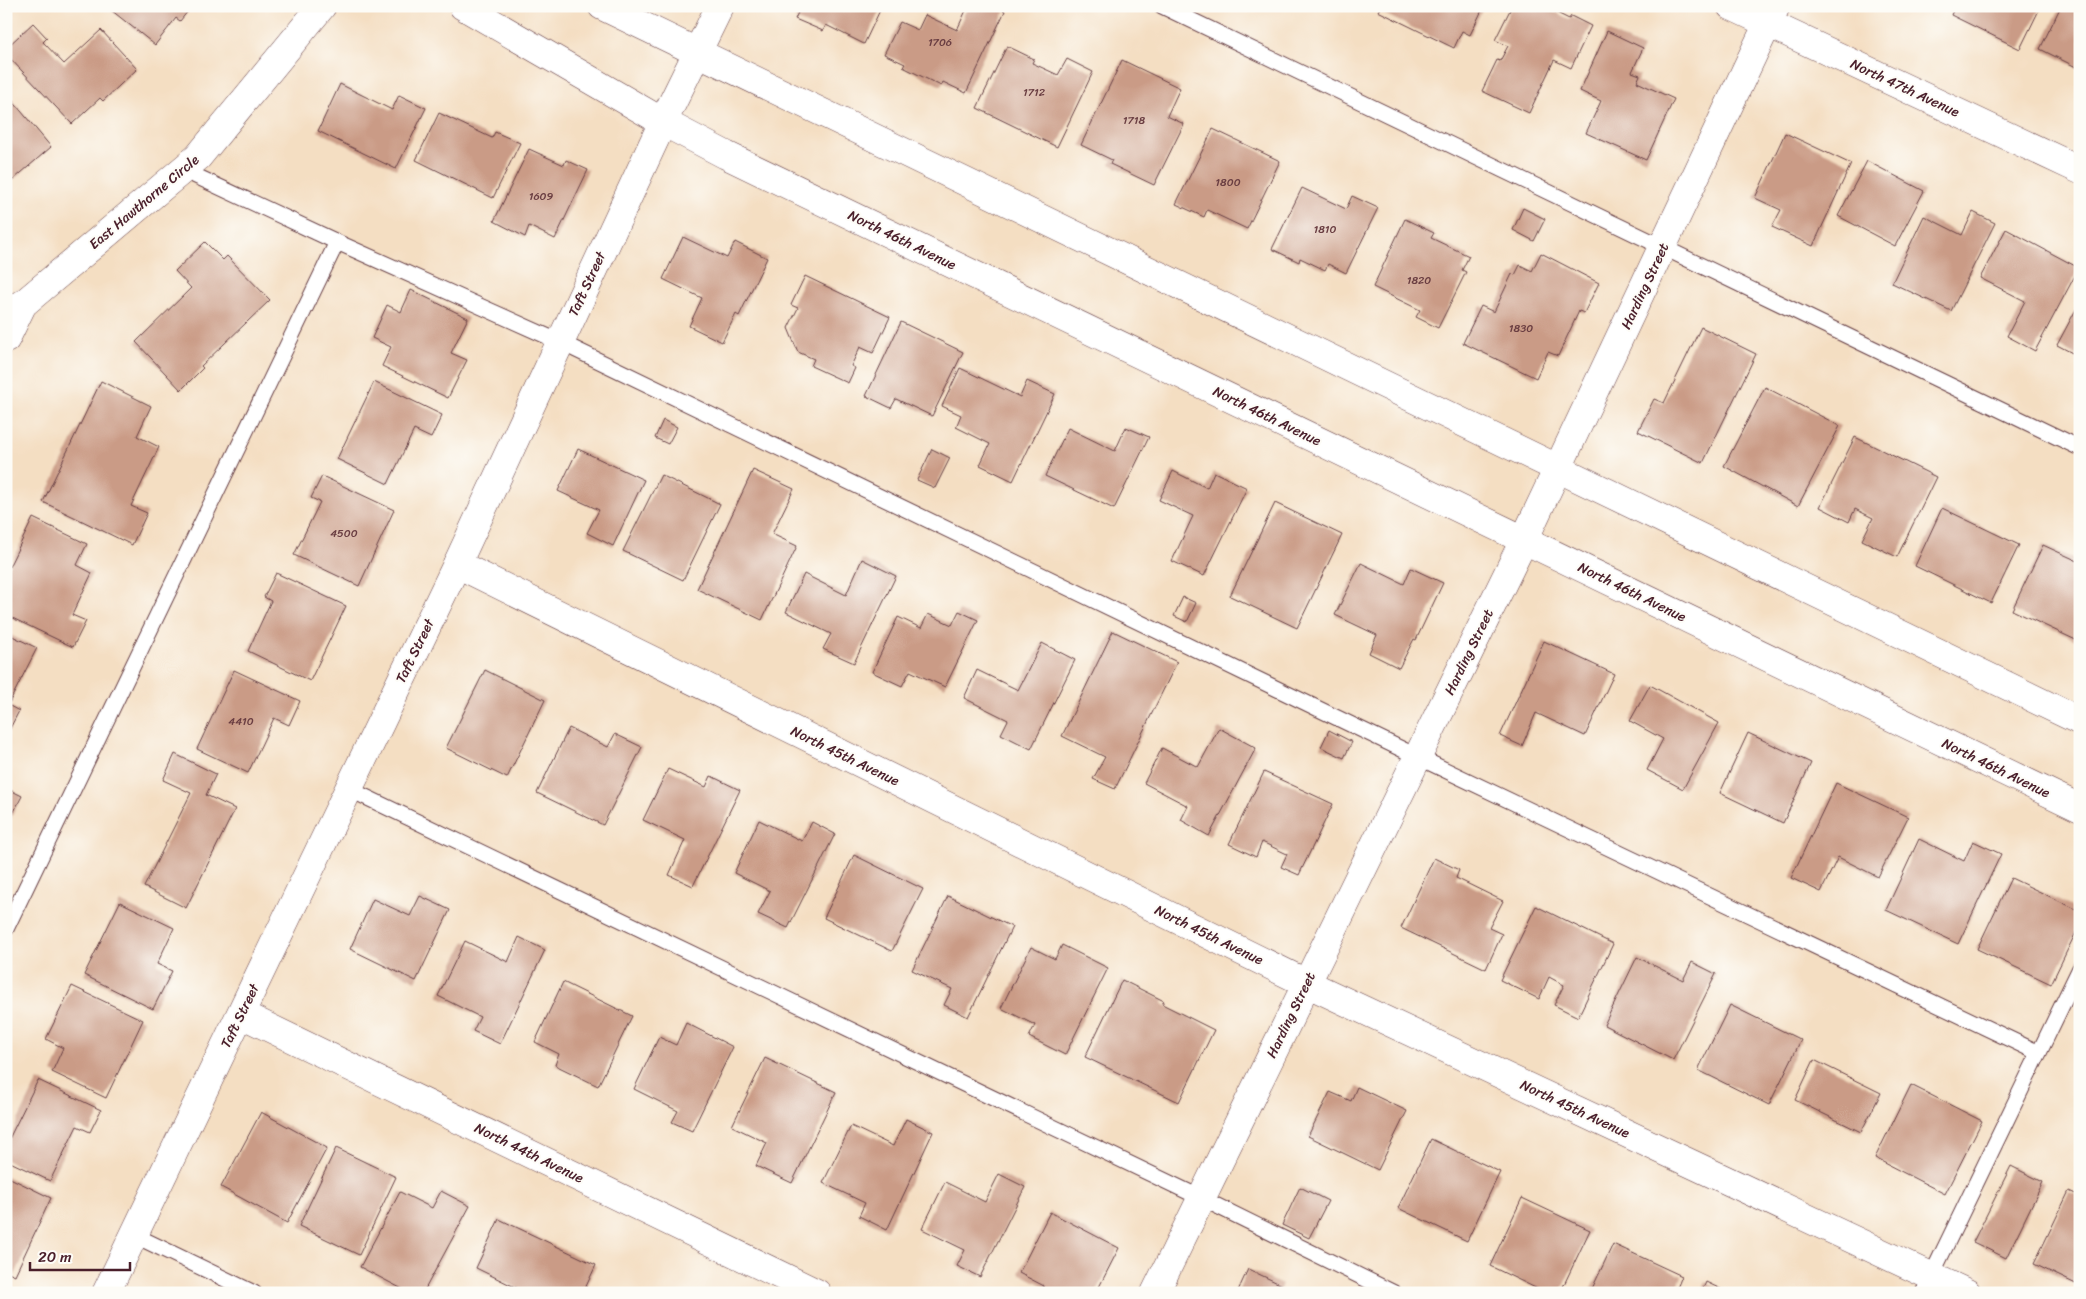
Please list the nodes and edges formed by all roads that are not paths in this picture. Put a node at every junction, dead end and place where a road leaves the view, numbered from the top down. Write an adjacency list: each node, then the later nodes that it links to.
1 (322, 6): 10 (street, East Hawthorne Circle)
2 (463, 6): 9 (street, North 46th Avenue)
3 (602, 6): 8 (street)
4 (720, 6): 8 (street, Taft Street)
5 (1162, 6): 13 (lane)
6 (1731, 6): 7 (street, North 47th Avenue)
7 (1772, 15): 11 (street, North 47th Avenue); 13 (street, Harding Street)
8 (697, 53): 9 (street, Taft Street); 18 (street)
9 (663, 122): 16 (street, Taft Street); 19 (street, North 46th Avenue)
10 (183, 170): 12 (lane); 14 (street, East Hawthorne Circle)
11 (2080, 170)
12 (337, 242): 16 (lane); 25 (lane)
13 (1663, 247): 17 (lane); 18 (street, Harding Street)
14 (14, 307): 15 (street)
15 (6, 339)
16 (560, 342): 20 (street, Taft Street); 22 (lane)
17 (2080, 448)
18 (1558, 470): 19 (street, Harding Street); 21 (street)
19 (1524, 540): 22 (street, Harding Street); 24 (street, North 46th Avenue)
20 (457, 564): 23 (street, Taft Street); 27 (street, North 45th Avenue)
21 (2080, 721)
22 (1418, 757): 27 (street, Harding Street); 29 (lane)
23 (349, 789): 28 (street, Taft Street); 30 (lane)
24 (2080, 808)
25 (6, 929)
26 (2080, 968): 29 (lane)
27 (1306, 982): 30 (street, Harding Street); 32 (street, North 45th Avenue)
28 (241, 1014): 31 (street, Taft Street); 35 (street, North 44th Avenue)
29 (2039, 1053): 32 (lane)
30 (1201, 1198): 36 (street, Harding Street); 37 (lane)
31 (134, 1235): 33 (street, Taft Street); 34 (lane)
32 (1927, 1284): 38 (street, North 45th Avenue)
33 (106, 1293)
34 (254, 1293)
35 (817, 1293)
36 (1154, 1293)
37 (1394, 1293)
38 (1967, 1293)

